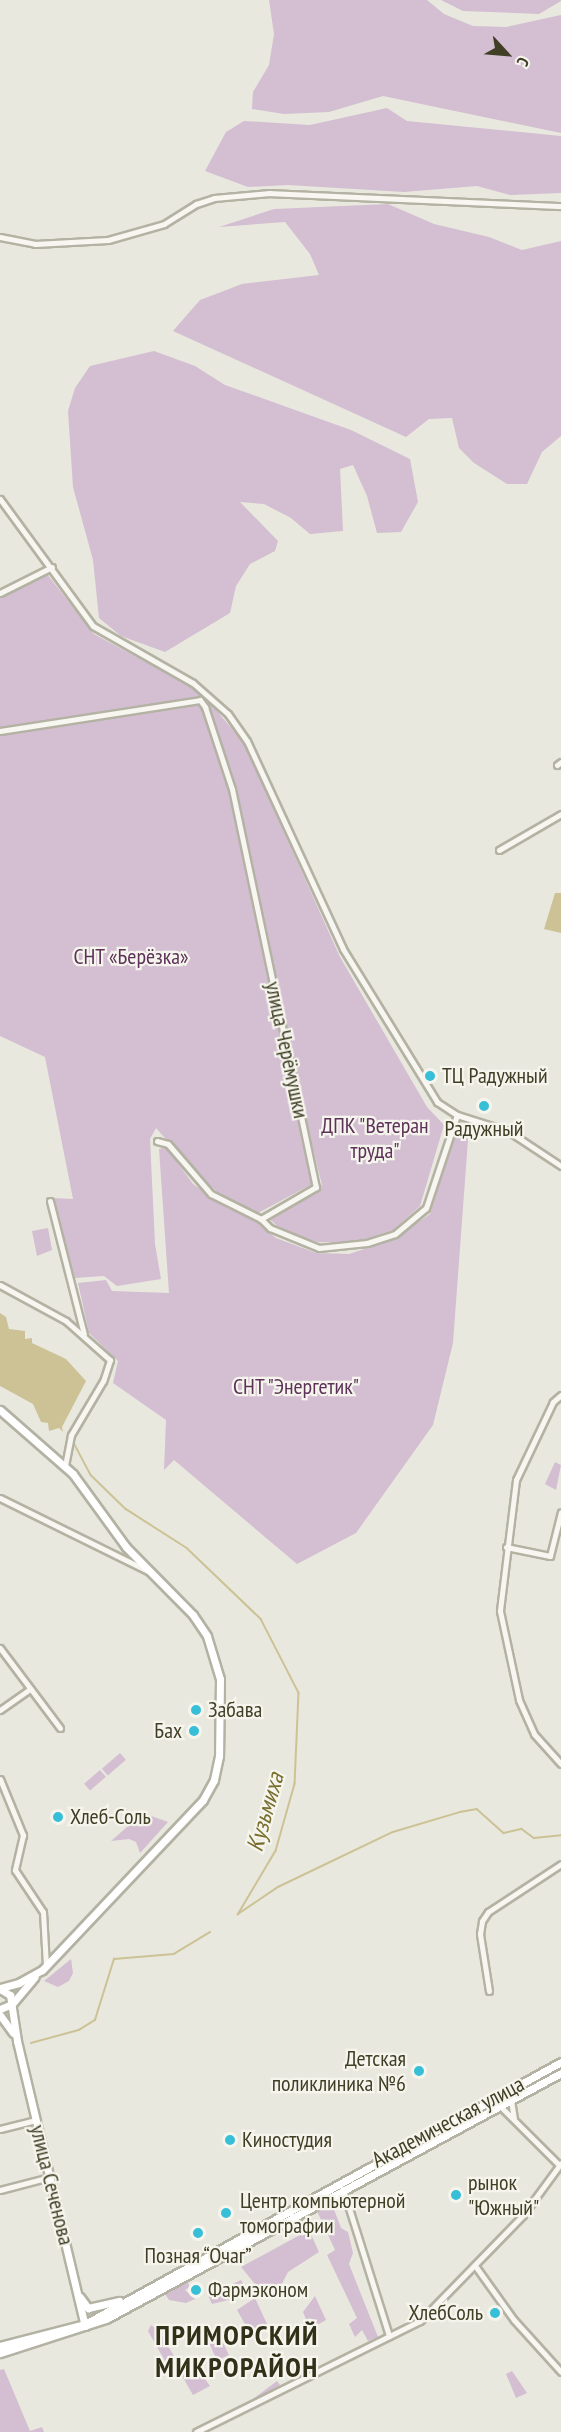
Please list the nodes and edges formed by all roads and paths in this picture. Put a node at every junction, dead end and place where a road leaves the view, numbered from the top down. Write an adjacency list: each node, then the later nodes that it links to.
1 (561, 206): 2 (street)
2 (0, 237)
3 (0, 499): 4 (street)
4 (52, 567): 5 (street); 9 (street)
5 (0, 593)
6 (0, 731): 13 (street, улица Черёмушки)
7 (561, 814): 8 (street)
8 (500, 850)
9 (457, 1115): 11 (street); 13 (street)
10 (157, 1141): 13 (street)
11 (561, 1166)
12 (50, 1201): 15 (street)
13 (261, 1219)
14 (0, 1285): 15 (street)
15 (84, 1334): 18 (street)
16 (561, 1395): 21 (street)
17 (0, 1410): 18 (main road)
18 (65, 1467): 22 (main road)
19 (0, 1498): 22 (street)
20 (561, 1512): 21 (street)
21 (506, 1546): 28 (street)
22 (148, 1571): 31 (main road)
23 (0, 1648): 24 (street)
24 (2, 1656): 25 (street)
25 (30, 1689): 26 (street); 27 (street)
26 (0, 1710)
27 (60, 1728)
28 (561, 1764)
29 (0, 1779): 31 (street)
30 (561, 1864): 34 (street)
31 (46, 1966): 32 (main road)
32 (36, 1975): 33 (main road); 35 (main road)
33 (0, 1989): 36 (main road)
34 (489, 1990)
35 (20, 1994): 36 (main road); 38 (main road)
36 (11, 2000): 37 (main road); 38 (main road, улица Сеченова)
37 (1, 2011): 39 (main road, улица Сеченова)
38 (14, 2020): 39 (main road, улица Сеченова)
39 (17, 2041): 48 (main road, улица Сеченова)
40 (561, 2062): 42 (main road, Академическая улица)
41 (561, 2073): 43 (main road)
42 (496, 2095): 44 (main road, Академическая улица); 45 (street)
43 (511, 2100): 45 (main road); 47 (street)
44 (477, 2106): 46 (main road); 52 (main road, Академическая улица)
45 (500, 2106): 46 (main road); 47 (street)
46 (480, 2116): 54 (main road)
47 (514, 2118): 50 (street)
48 (36, 2120): 49 (street); 51 (main road, улица Сеченова)
49 (0, 2129)
50 (560, 2164): 55 (street)
51 (50, 2177): 53 (street); 57 (main road, улица Сеченова)
52 (343, 2179): 54 (street); 56 (main road, Академическая улица)
53 (0, 2190)
54 (343, 2190): 58 (main road); 59 (street)
55 (476, 2267): 60 (street); 64 (street)
56 (144, 2292): 57 (main road); 58 (main road, Академическая улица)
57 (78, 2294): 58 (main road, улица Сеченова)
58 (85, 2326): 62 (main road); 63 (main road)
59 (386, 2326): 60 (street); 61 (street)
60 (410, 2328): 61 (street)
61 (389, 2336): 65 (street)
62 (0, 2346)
63 (0, 2353)
64 (561, 2372)
65 (205, 2430): 66 (street)
66 (196, 2432)

